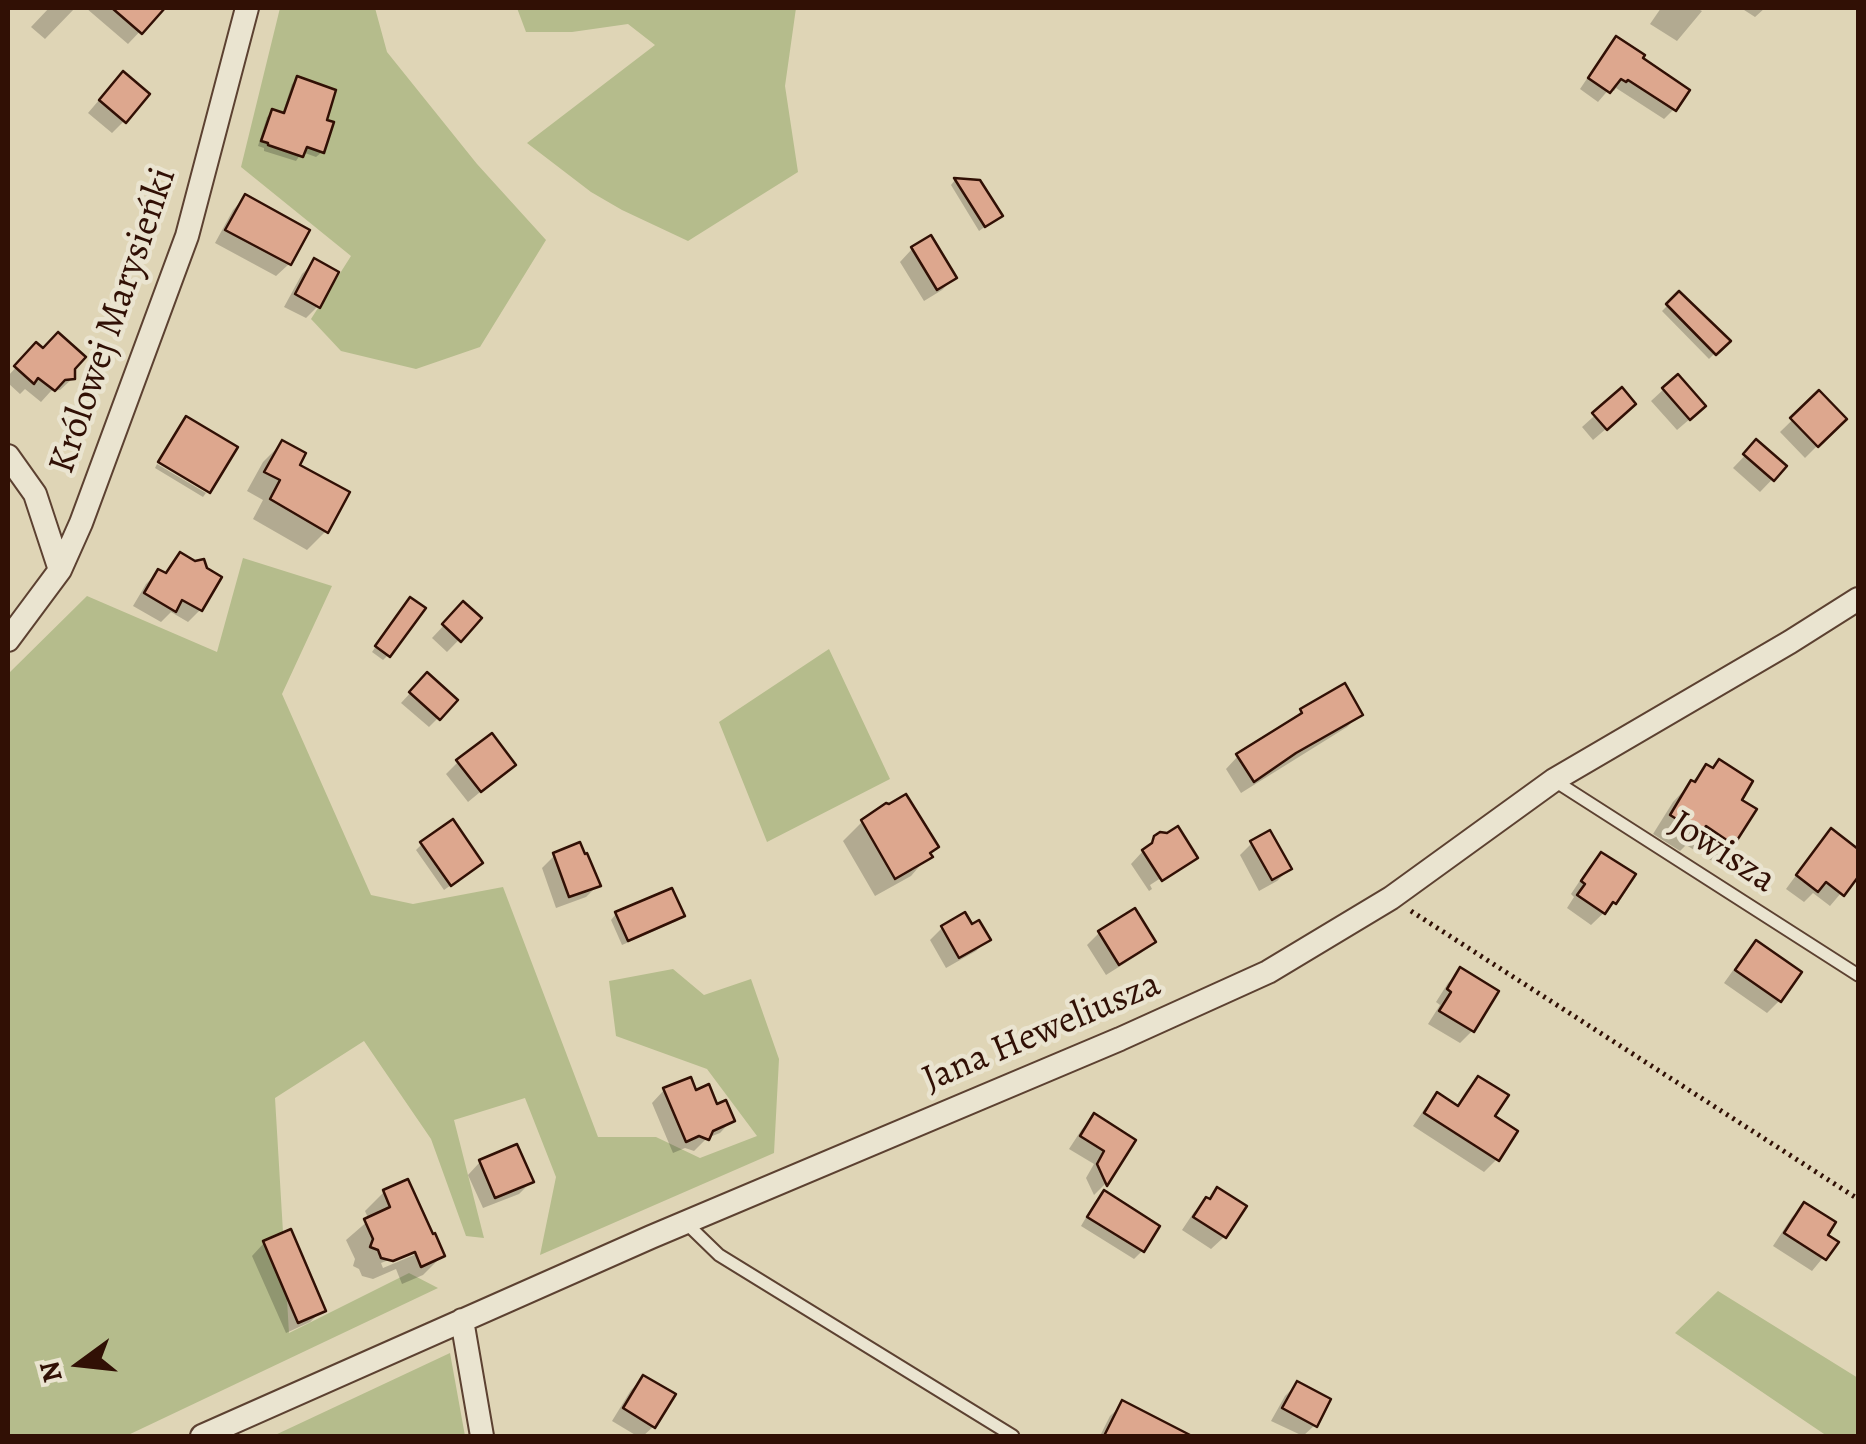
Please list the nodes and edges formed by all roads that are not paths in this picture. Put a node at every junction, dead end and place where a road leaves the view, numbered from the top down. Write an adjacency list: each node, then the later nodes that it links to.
1 (247, 8): 3 (street, Królowej Marysieńki)
2 (8, 456): 3 (street)
3 (60, 570): 5 (street, Królowej Marysieńki)
4 (1858, 599): 6 (street, Jana Heweliusza)
5 (8, 640)
6 (1554, 780): 7 (lane, Jowisza); 8 (street, Jana Heweliusza)
7 (1858, 975)
8 (686, 1223): 9 (street, Jana Heweliusza); 12 (lane)
9 (462, 1320): 10 (street, Jana Heweliusza); 11 (street)
10 (202, 1436)
11 (482, 1436)
12 (1014, 1436)

